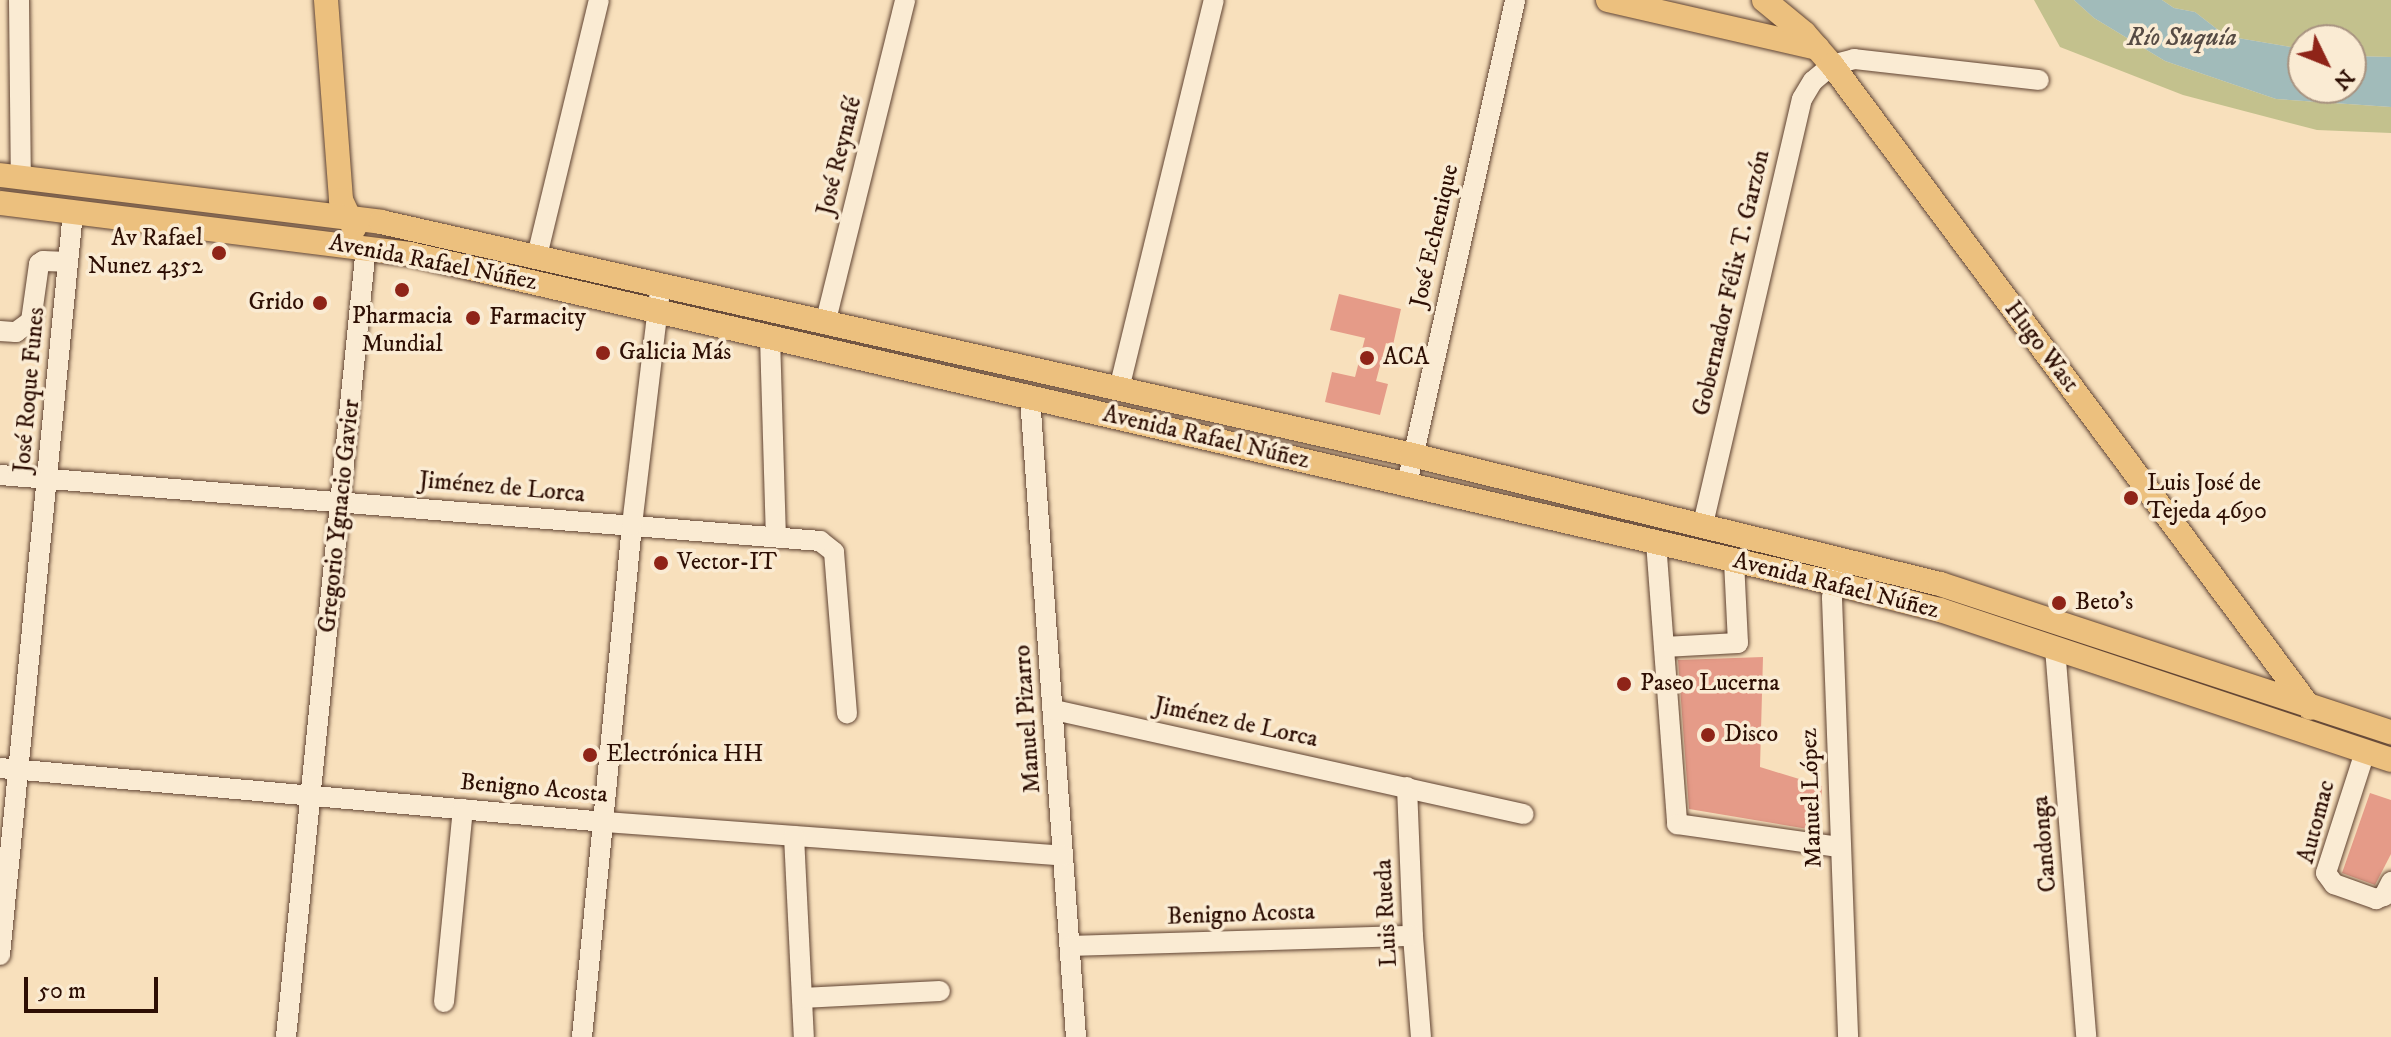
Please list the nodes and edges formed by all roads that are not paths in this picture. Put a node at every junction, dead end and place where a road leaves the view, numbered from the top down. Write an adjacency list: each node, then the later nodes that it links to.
1 (19, 0): 11 (street)
2 (326, 0): 14 (main road)
3 (599, 0): 16 (street)
4 (905, 0): 19 (street, José Reynafé)
5 (1214, 0): 22 (street)
6 (1515, 0): 24 (street, José Echenique)
7 (1608, 0): 9 (main road)
8 (1764, 0): 9 (main road, Hugo Wast)
9 (1825, 56): 10 (street); 29 (street, Gobernador Félix T. Garzón); 38 (main road, Hugo Wast)
10 (2039, 80)
11 (10, 176): 14 (main road, Avenida Rafael Núñez)
12 (0, 203): 13 (main road, Avenida Rafael Núñez)
13 (73, 212): 15 (main road, Avenida Rafael Núñez); 17 (street, José Roque Funes)
14 (346, 216): 15 (main road); 16 (main road, Avenida Rafael Núñez)
15 (366, 247): 18 (main road, Avenida Rafael Núñez); 28 (street, Gregorio Ygnacio Gavier)
16 (537, 256): 18 (main road, Avenida Rafael Núñez)
17 (68, 262): 20 (street); 26 (street, José Roque Funes)
18 (659, 299): 19 (main road, Avenida Rafael Núñez); 21 (main road, Avenida Rafael Núñez); 30 (street)
19 (825, 324): 22 (main road, Avenida Rafael Núñez)
20 (0, 331)
21 (770, 337): 23 (main road, Avenida Rafael Núñez); 31 (street)
22 (1119, 389): 24 (main road, Avenida Rafael Núñez)
23 (1030, 397): 27 (main road, Avenida Rafael Núñez); 39 (street, Manuel Pizarro)
24 (1412, 455): 27 (street, José Echenique); 29 (main road, Avenida Rafael Núñez)
25 (0, 475): 26 (street, Jiménez de Lorca)
26 (48, 478): 28 (street, Jiménez de Lorca); 45 (street, José Roque Funes)
27 (1407, 484): 32 (main road, Avenida Rafael Núñez)
28 (342, 500): 30 (street, Jiménez de Lorca); 47 (street, Gregorio Ygnacio Gavier)
29 (1703, 524): 33 (main road, Avenida Rafael Núñez)
30 (632, 525): 31 (street, Jiménez de Lorca); 50 (street)
31 (776, 535): 40 (street, Jiménez de Lorca)
32 (1656, 542): 34 (main road, Avenida Rafael Núñez); 36 (street)
33 (1839, 558): 35 (street, Manuel López); 38 (main road, Avenida Rafael Núñez)
34 (1734, 561): 35 (main road, Avenida Rafael Núñez); 36 (street)
35 (1833, 583): 37 (main road, Avenida Rafael Núñez); 52 (street, Manuel López)
36 (1664, 647): 52 (street)
37 (2055, 648): 42 (main road, Avenida Rafael Núñez); 67 (street, Candonga)
38 (2308, 704): 41 (main road, Avenida Rafael Núñez); 42 (main road, Hugo Wast)
39 (1054, 710): 46 (street, Jiménez de Lorca); 53 (street, Manuel Pizarro)
40 (847, 713)
41 (2391, 732)
42 (2331, 741): 43 (main road, Avenida Rafael Núñez)
43 (2365, 752): 44 (main road, Avenida Rafael Núñez); 54 (street, Automac)
44 (2391, 760)
45 (10, 769): 47 (street, Benigno Acosta); 57 (street, José Roque Funes)
46 (1407, 787): 49 (street, Jiménez de Lorca); 55 (street, Luis Rueda)
47 (312, 796): 48 (street, Benigno Acosta); 61 (street, Gregorio Ygnacio Gavier)
48 (463, 809): 50 (street, Benigno Acosta); 60 (street)
49 (1524, 814)
50 (605, 822): 51 (street, Benigno Acosta); 62 (street)
51 (794, 836): 53 (street, Benigno Acosta); 59 (street)
52 (1839, 847): 66 (street, Manuel López)
53 (1063, 856): 56 (street, Manuel Pizarro)
54 (2391, 882)
55 (1413, 936): 56 (street, Benigno Acosta); 65 (street, Luis Rueda)
56 (1070, 946): 64 (street, Manuel Pizarro)
57 (0, 955)
58 (940, 991): 59 (street)
59 (802, 998): 63 (street)
60 (444, 1002)
61 (286, 1037)
62 (582, 1037)
63 (804, 1037)
64 (1076, 1037)
65 (1421, 1037)
66 (1848, 1037)
67 (2086, 1037)

